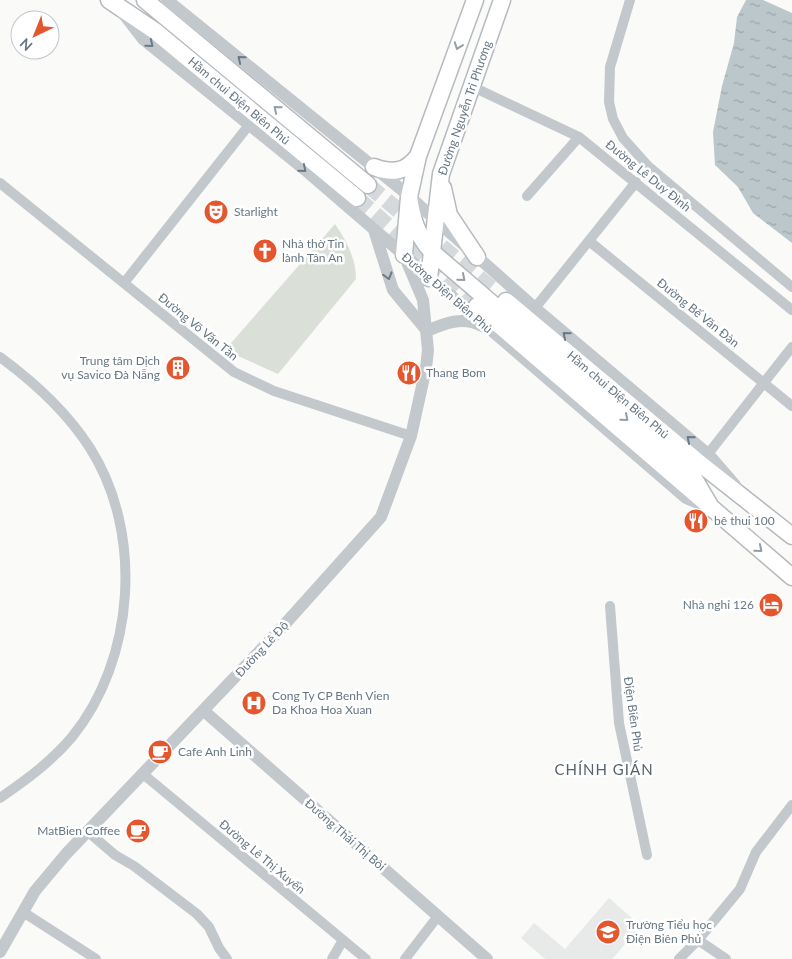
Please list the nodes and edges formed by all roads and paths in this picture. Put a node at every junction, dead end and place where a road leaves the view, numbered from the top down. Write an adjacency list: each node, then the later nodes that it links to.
1 (145, 0): 15 (main road, Hầm chui Điện Biên Phủ, one-way to 1)
2 (167, 0): 11 (street, one-way to 2)
3 (475, 0): 10 (main road, one-way to 10)
4 (502, 0): 7 (main road, Đường Nguyễn Tri Phương)
5 (630, 0): 27 (street)
6 (114, 3): 8 (street, Đường Điện Biên Phủ, one-way to 8); 18 (main road, Hầm chui Điện Biên Phủ)
7 (471, 86): 9 (street, Đường Lê Duy Đình); 12 (main road, Đường Nguyễn Tri Phương)
8 (249, 125): 20 (street, Đường Điện Biên Phủ, one-way to 20); 26 (street)
9 (579, 137): 13 (street, Đường Lê Duy Đình); 16 (street)
10 (418, 156): 11 (main road); 17 (main road)
11 (374, 167): 17 (street)
12 (441, 174): 19 (main road, Đường Nguyễn Tri Phương); 24 (main road)
13 (636, 182): 21 (street); 32 (street, Đường Lê Duy Đình)
14 (0, 184): 26 (street, Đường Võ Văn Tần)
15 (368, 184)
16 (527, 196)
17 (409, 197): 19 (street); 22 (main road); 23 (main road)
18 (357, 198)
19 (435, 219): 22 (main road, Đường Nguyễn Tri Phương); 24 (street)
20 (374, 230): 23 (street, Đường Điện Biên Phủ); 33 (street, one-way to 33)
21 (589, 241): 31 (street); 37 (street, Đường Bế Văn Đàn)
22 (432, 252): 25 (main road, Đường Nguyễn Tri Phương); 42 (main road, one-way to 42)
23 (404, 255): 25 (street, Đường Điện Biên Phủ); 29 (street, Đường Lê Độ)
24 (476, 257): 31 (street)
25 (429, 278): 29 (street, Đường Lê Độ); 34 (street, Đường Điện Biên Phủ)
26 (124, 283): 39 (street, Đường Võ Văn Tần)
27 (792, 287)
28 (491, 288): 41 (main road, Hầm chui Điện Biên Phủ)
29 (423, 300): 33 (street, Đường Lê Độ)
30 (477, 306): 42 (main road, Hầm chui Điện Biên Phủ)
31 (535, 308): 40 (street, one-way to 31)
32 (792, 310)
33 (427, 331): 34 (street); 39 (street, Đường Lê Độ)
34 (491, 331): 42 (street, Đường Điện Biên Phủ)
35 (792, 347): 37 (street)
36 (0, 357): 48 (street)
37 (764, 382): 38 (street, Đường Bế Văn Đàn); 40 (street)
38 (792, 406)
39 (411, 436): 46 (street, Đường Lê Độ)
40 (708, 454): 41 (street)
41 (748, 500): 43 (main road)
42 (712, 509): 44 (main road, Đường Điện Biên Phủ, one-way to 44)
43 (792, 536)
44 (792, 577)
45 (610, 606): 51 (street, Điện Biên Phủ)
46 (204, 711): 47 (street, Đường Lê Độ); 53 (street, Đường Thái Thị Bôi)
47 (143, 774): 50 (street, Đường Lê Độ); 54 (street, Đường Lê Thị Xuyến)
48 (0, 798)
49 (792, 805): 55 (street)
50 (87, 831): 52 (street, Đường Lê Độ); 58 (street)
51 (647, 854)
52 (23, 912): 56 (street, Đường Lê Độ); 57 (street)
53 (438, 916): 61 (street); 62 (street, Đường Thái Thị Bôi)
54 (343, 940): 59 (street); 60 (street, Đường Lê Thị Xuyến)
55 (698, 940): 63 (street); 64 (street)
56 (0, 952)
57 (96, 959)
58 (228, 959)
59 (332, 959)
60 (366, 959)
61 (405, 959)
62 (487, 959)
63 (679, 959)
64 (726, 959)

